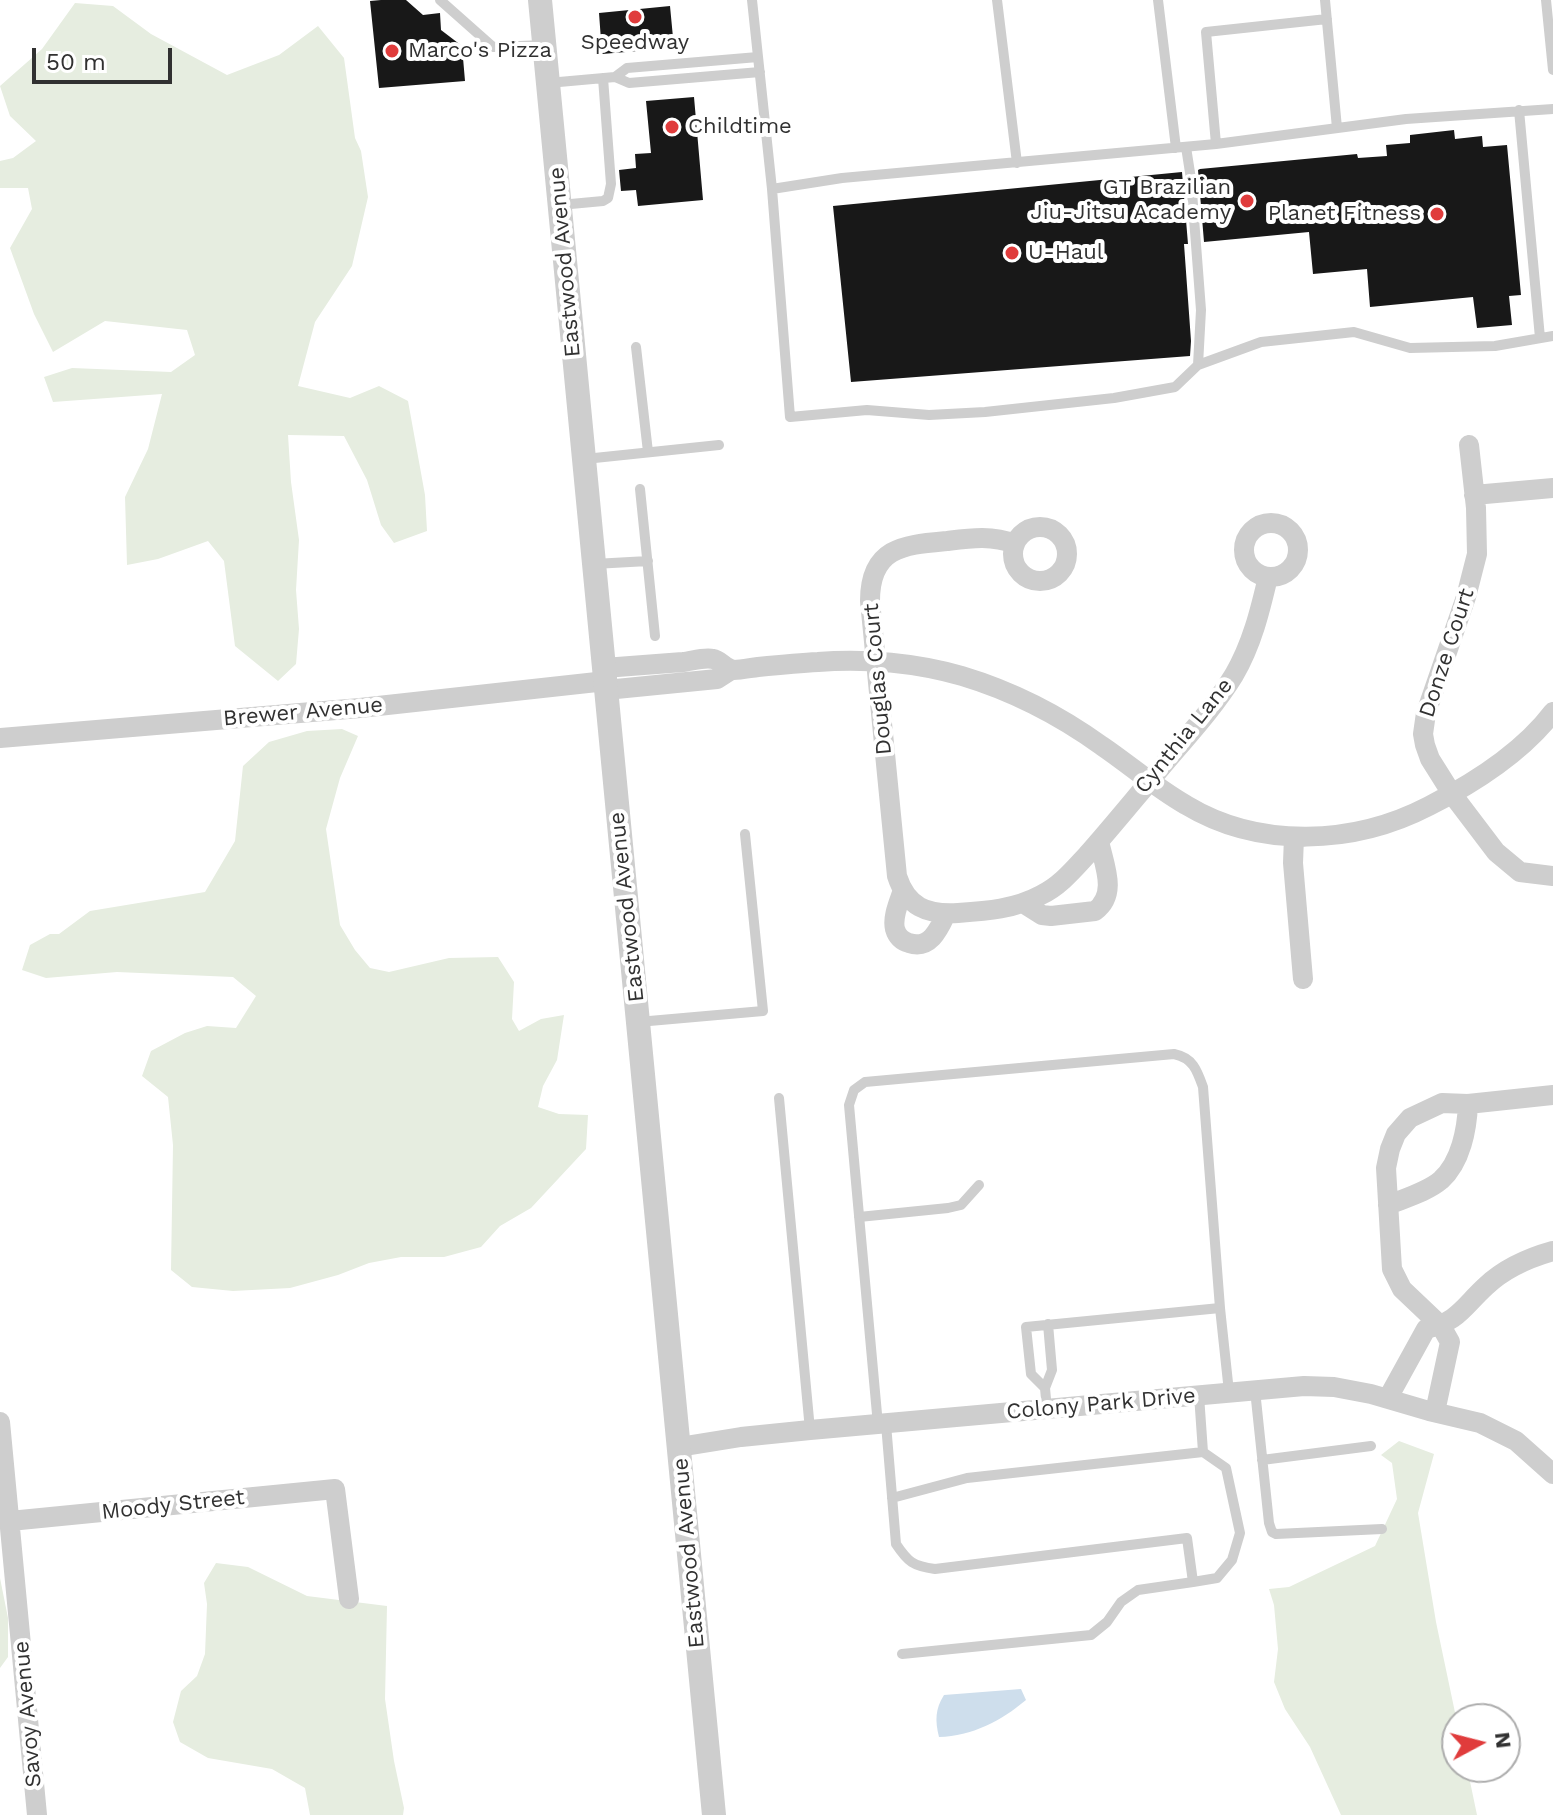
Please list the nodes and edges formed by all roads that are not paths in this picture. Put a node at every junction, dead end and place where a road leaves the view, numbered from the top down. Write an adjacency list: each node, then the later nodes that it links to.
1 (440, 0): 9 (lane)
2 (540, 0): 9 (street, Eastwood Avenue)
3 (752, 0): 10 (lane)
4 (997, 0): 20 (lane)
5 (1158, 0): 19 (lane)
6 (1325, 0): 8 (lane)
7 (1546, 0): 11 (lane)
8 (1327, 19): 17 (lane); 18 (lane)
9 (545, 45): 14 (street, Eastwood Avenue)
10 (758, 57): 12 (lane); 13 (lane)
11 (1553, 70)
12 (760, 72): 13 (lane); 21 (lane)
13 (609, 77): 14 (lane); 22 (lane)
14 (548, 83): 22 (street, Eastwood Avenue)
15 (1553, 109): 16 (lane)
16 (1519, 110): 17 (lane); 24 (lane)
17 (1337, 128): 18 (lane)
18 (1216, 144): 19 (lane)
19 (1181, 147): 20 (lane); 26 (lane)
20 (1017, 163): 21 (lane)
21 (772, 189): 26 (lane)
22 (560, 205): 30 (street, Eastwood Avenue)
23 (1553, 336): 24 (lane)
24 (1540, 338): 26 (lane)
25 (636, 347): 29 (lane)
26 (1198, 365)
27 (719, 445): 29 (lane)
28 (1469, 445): 33 (street, Donze Court)
29 (648, 452): 30 (lane)
30 (584, 459): 36 (street, Eastwood Avenue)
31 (1553, 488): 33 (street)
32 (640, 489): 35 (lane)
33 (1474, 495): 44 (street, Donze Court)
34 (1015, 544): 39 (street, Douglas Court)
35 (648, 561): 36 (lane); 38 (lane)
36 (594, 564): 40 (street, Eastwood Avenue)
37 (1268, 577): 43 (street, Cynthia Lane)
38 (655, 636)
39 (876, 662): 40 (street, Brewer Avenue); 43 (street); 49 (street, Douglas Court)
40 (605, 680): 42 (street, Brewer Avenue); 53 (street, Eastwood Avenue)
41 (1553, 712): 44 (street)
42 (0, 738)
43 (1149, 781): 46 (street); 47 (street, Cynthia Lane)
44 (1452, 794): 46 (street); 48 (street, Donze Court)
45 (745, 834): 53 (lane)
46 (1294, 837): 52 (street)
47 (1099, 841): 50 (street, Cynthia Lane); 50 (street)
48 (1553, 876)
49 (903, 890): 51 (street, Cynthia Lane); 51 (street)
50 (1023, 903): 51 (street, Cynthia Lane)
51 (946, 914)
52 (1303, 979)
53 (638, 1022): 75 (street, Eastwood Avenue)
54 (1553, 1095): 56 (street)
55 (779, 1098): 73 (lane)
56 (1468, 1104): 58 (street); 58 (street)
57 (979, 1185): 59 (lane)
58 (1388, 1205): 63 (street)
59 (859, 1217): 61 (lane); 72 (lane)
60 (1553, 1251): 63 (street)
61 (1220, 1308): 62 (lane); 66 (lane)
62 (1048, 1324): 64 (lane); 64 (lane)
63 (1441, 1326): 68 (street); 70 (street)
64 (1045, 1388): 69 (lane)
65 (1255, 1390): 66 (street, Colony Park Drive); 68 (street, Colony Park Drive); 77 (lane)
66 (1229, 1392): 67 (street, Colony Park Drive)
67 (1199, 1395): 69 (street, Colony Park Drive); 76 (lane)
68 (1388, 1398): 70 (street, Colony Park Drive)
69 (1047, 1410): 72 (street, Colony Park Drive)
70 (1435, 1412): 78 (street, Colony Park Drive)
71 (0, 1422): 80 (street, Savoy Avenue)
72 (882, 1424): 73 (street, Colony Park Drive); 79 (lane)
73 (810, 1430): 75 (street, Colony Park Drive)
74 (1371, 1446): 77 (lane)
75 (679, 1447): 86 (street, Eastwood Avenue)
76 (1203, 1452): 79 (lane); 82 (lane)
77 (1262, 1460): 81 (lane)
78 (1553, 1474)
79 (892, 1498): 82 (lane)
80 (6, 1512): 83 (street, Moody Street); 85 (street, Savoy Avenue)
81 (1382, 1529)
82 (1193, 1582): 84 (lane)
83 (349, 1599)
84 (902, 1654)
85 (37, 1815)
86 (714, 1815)

